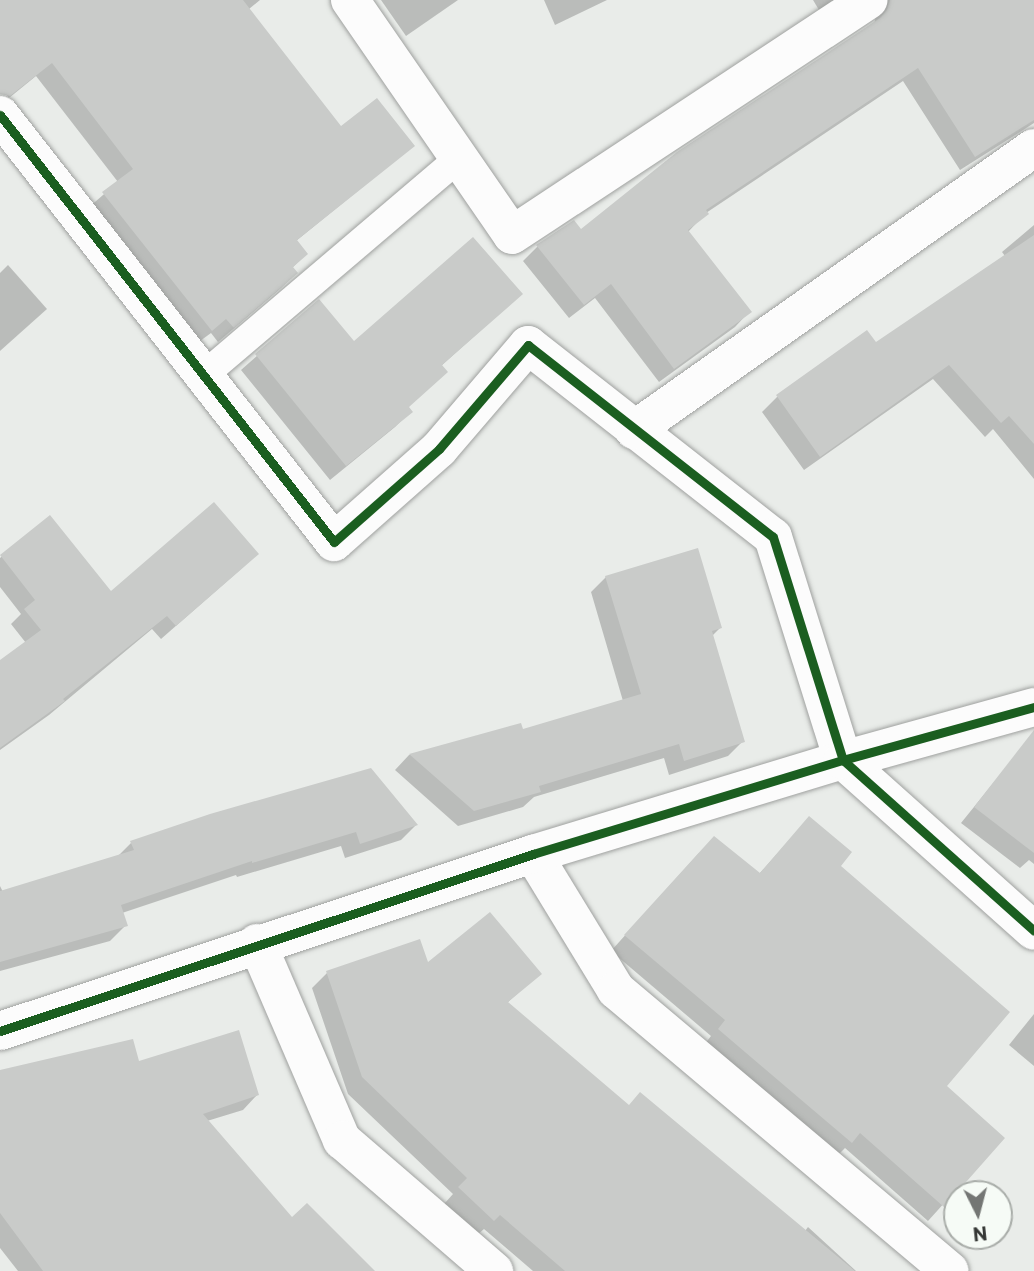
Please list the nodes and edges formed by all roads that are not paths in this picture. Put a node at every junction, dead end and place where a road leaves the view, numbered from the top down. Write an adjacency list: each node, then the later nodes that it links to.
1 (350, 0): 5 (street)
2 (868, 0): 5 (street)
3 (0, 115): 6 (street)
4 (1034, 148): 7 (street)
5 (459, 158): 6 (lane)
6 (204, 375): 7 (street)
7 (634, 430): 9 (street)
8 (1034, 707): 9 (street)
9 (843, 760): 10 (street); 11 (street)
10 (533, 854): 12 (street); 15 (street)
11 (1034, 931)
12 (257, 943): 13 (street); 14 (street)
13 (0, 1031)
14 (494, 1271)
15 (950, 1271)

